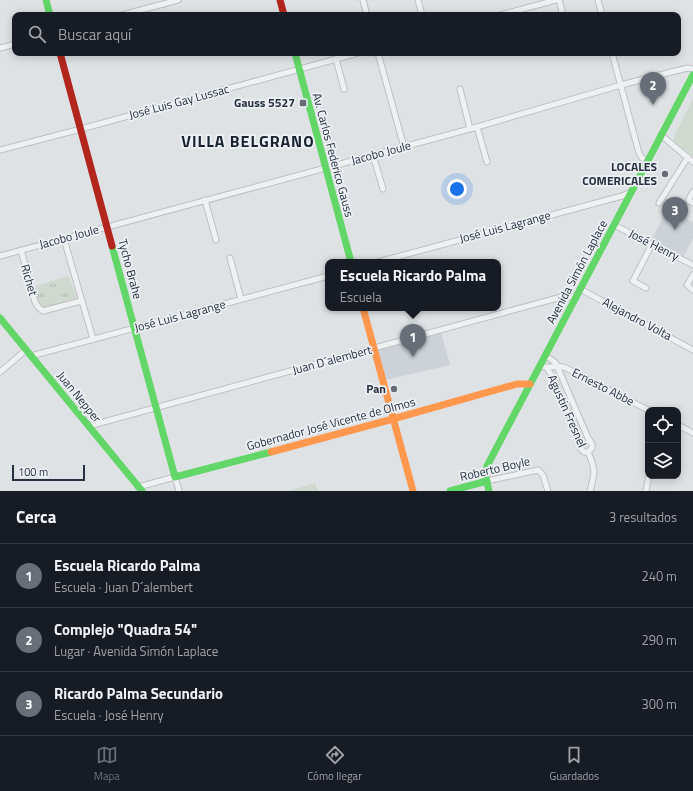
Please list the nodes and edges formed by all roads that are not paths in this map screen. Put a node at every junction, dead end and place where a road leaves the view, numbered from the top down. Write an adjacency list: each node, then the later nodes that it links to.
1 (46, 0): 8 (main road)
2 (176, 0): 9 (street)
3 (280, 0): 10 (main road)
4 (363, 0): 11 (street)
5 (418, 0): 12 (street)
6 (558, 0): 13 (street); 14 (street)
7 (598, 0): 15 (street)
8 (49, 12)
9 (133, 12)
10 (283, 12)
11 (366, 12)
12 (421, 12)
13 (512, 12)
14 (562, 12)
15 (601, 12)
16 (12, 45): 17 (street)
17 (0, 48)
18 (61, 56): 31 (main road, Tycho Brahe)
19 (296, 56): 24 (main road, Av. Carlos Federico Gauss)
20 (347, 56): 23 (street, José Luis Gay Lussac)
21 (379, 56): 34 (street)
22 (613, 56): 27 (street)
23 (336, 59): 24 (street, José Luis Gay Lussac); 28 (street)
24 (299, 69): 31 (street, José Luis Gay Lussac); 41 (main road, Av. Carlos Federico Gauss)
25 (693, 69): 27 (street, Jacobo Joule)
26 (693, 75): 33 (main road, Avenida Simón Laplace)
27 (621, 85): 30 (street, Jacobo Joule); 39 (street)
28 (344, 89)
29 (460, 89): 32 (street)
30 (478, 127): 32 (street, Jacobo Joule); 38 (street)
31 (81, 129): 35 (street, José Luis Gay Lussac); 49 (main road, Tycho Brahe)
32 (470, 129): 34 (street, Jacobo Joule)
33 (661, 135): 37 (street); 39 (main road, Avenida Simón Laplace)
34 (404, 147): 36 (street, Jacobo Joule)
35 (0, 150)
36 (373, 155): 41 (street, Jacobo Joule); 42 (street)
37 (688, 157): 40 (street); 46 (street)
38 (487, 162)
39 (647, 162): 43 (main road, Avenida Simón Laplace)
40 (693, 162)
41 (326, 168): 45 (street, Jacobo Joule); 56 (main road, Av. Carlos Federico Gauss)
42 (383, 189)
43 (631, 192): 48 (main road, Avenida Simón Laplace); 57 (street, José Luis Lagrange)
44 (693, 192): 47 (street)
45 (205, 200): 49 (street, Jacobo Joule); 51 (street)
46 (659, 203)
47 (693, 204)
48 (614, 225): 52 (street, José Henry); 62 (main road, Avenida Simón Laplace)
49 (108, 227): 50 (street, Jacobo Joule); 69 (main road, Tycho Brahe)
50 (64, 238): 53 (street, Jacobo Joule); 66 (street)
51 (216, 240)
52 (652, 244): 58 (street, José Henry); 61 (street)
53 (21, 250): 54 (street, Jacobo Joule); 66 (street, Richet)
54 (0, 256)
55 (230, 258): 65 (street)
56 (350, 259)
57 (389, 259)
58 (693, 265)
59 (693, 275): 63 (street)
60 (325, 277): 65 (street, José Luis Lagrange)
61 (646, 288)
62 (580, 289): 64 (main road, Avenida Simón Laplace); 73 (street, Alejandro Volta)
63 (693, 290)
64 (576, 298): 71 (street, Juan D´alembert); 75 (main road, Avenida Simón Laplace)
65 (241, 299): 69 (street, José Luis Lagrange)
66 (81, 301): 70 (street)
67 (364, 311): 71 (main road)
68 (1, 320): 72 (main road, Juan Nepper)
69 (135, 328): 70 (street, José Luis Lagrange); 80 (main road, Tycho Brahe)
70 (93, 339): 74 (street, José Luis Lagrange)
71 (374, 348): 80 (street, Juan D´alembert); 82 (main road)
72 (26, 350): 74 (main road, Juan Nepper); 78 (street)
73 (693, 350)
74 (31, 356): 83 (main road, Juan Nepper)
75 (545, 356): 76 (street, Ernesto Abbe); 77 (main road, Avenida Simón Laplace)
76 (558, 366): 77 (street, Ernesto Abbe); 81 (street, Ernesto Abbe); 86 (street, Agustin Fresnel)
77 (544, 367): 79 (main road, Avenida Simón Laplace); 86 (street, Agustin Fresnel)
78 (0, 372)
79 (530, 384): 82 (main road, Gobernador José Vicente de Olmos); 89 (main road, Avenida Simón Laplace)
80 (156, 407): 83 (street, Juan D´alembert); 87 (main road, Tycho Brahe)
81 (645, 408)
82 (393, 419): 87 (main road, Gobernador José Vicente de Olmos); 92 (main road)
83 (88, 426): 90 (main road, Juan Nepper)
84 (681, 427): 85 (street)
85 (693, 433)
86 (588, 452): 96 (street, Agustin Fresnel)
87 (175, 477): 90 (street, Gobernador José Vicente de Olmos); 91 (street, Tycho Brahe)
88 (648, 479): 97 (street)
89 (487, 481): 93 (main road, Roberto Boyle); 94 (main road, Avenida Simón Laplace); 95 (street, Roberto Boyle)
90 (140, 489)
91 (179, 491)
92 (413, 491)
93 (450, 491)
94 (489, 491)
95 (548, 491)
96 (590, 491)
97 (646, 491)

